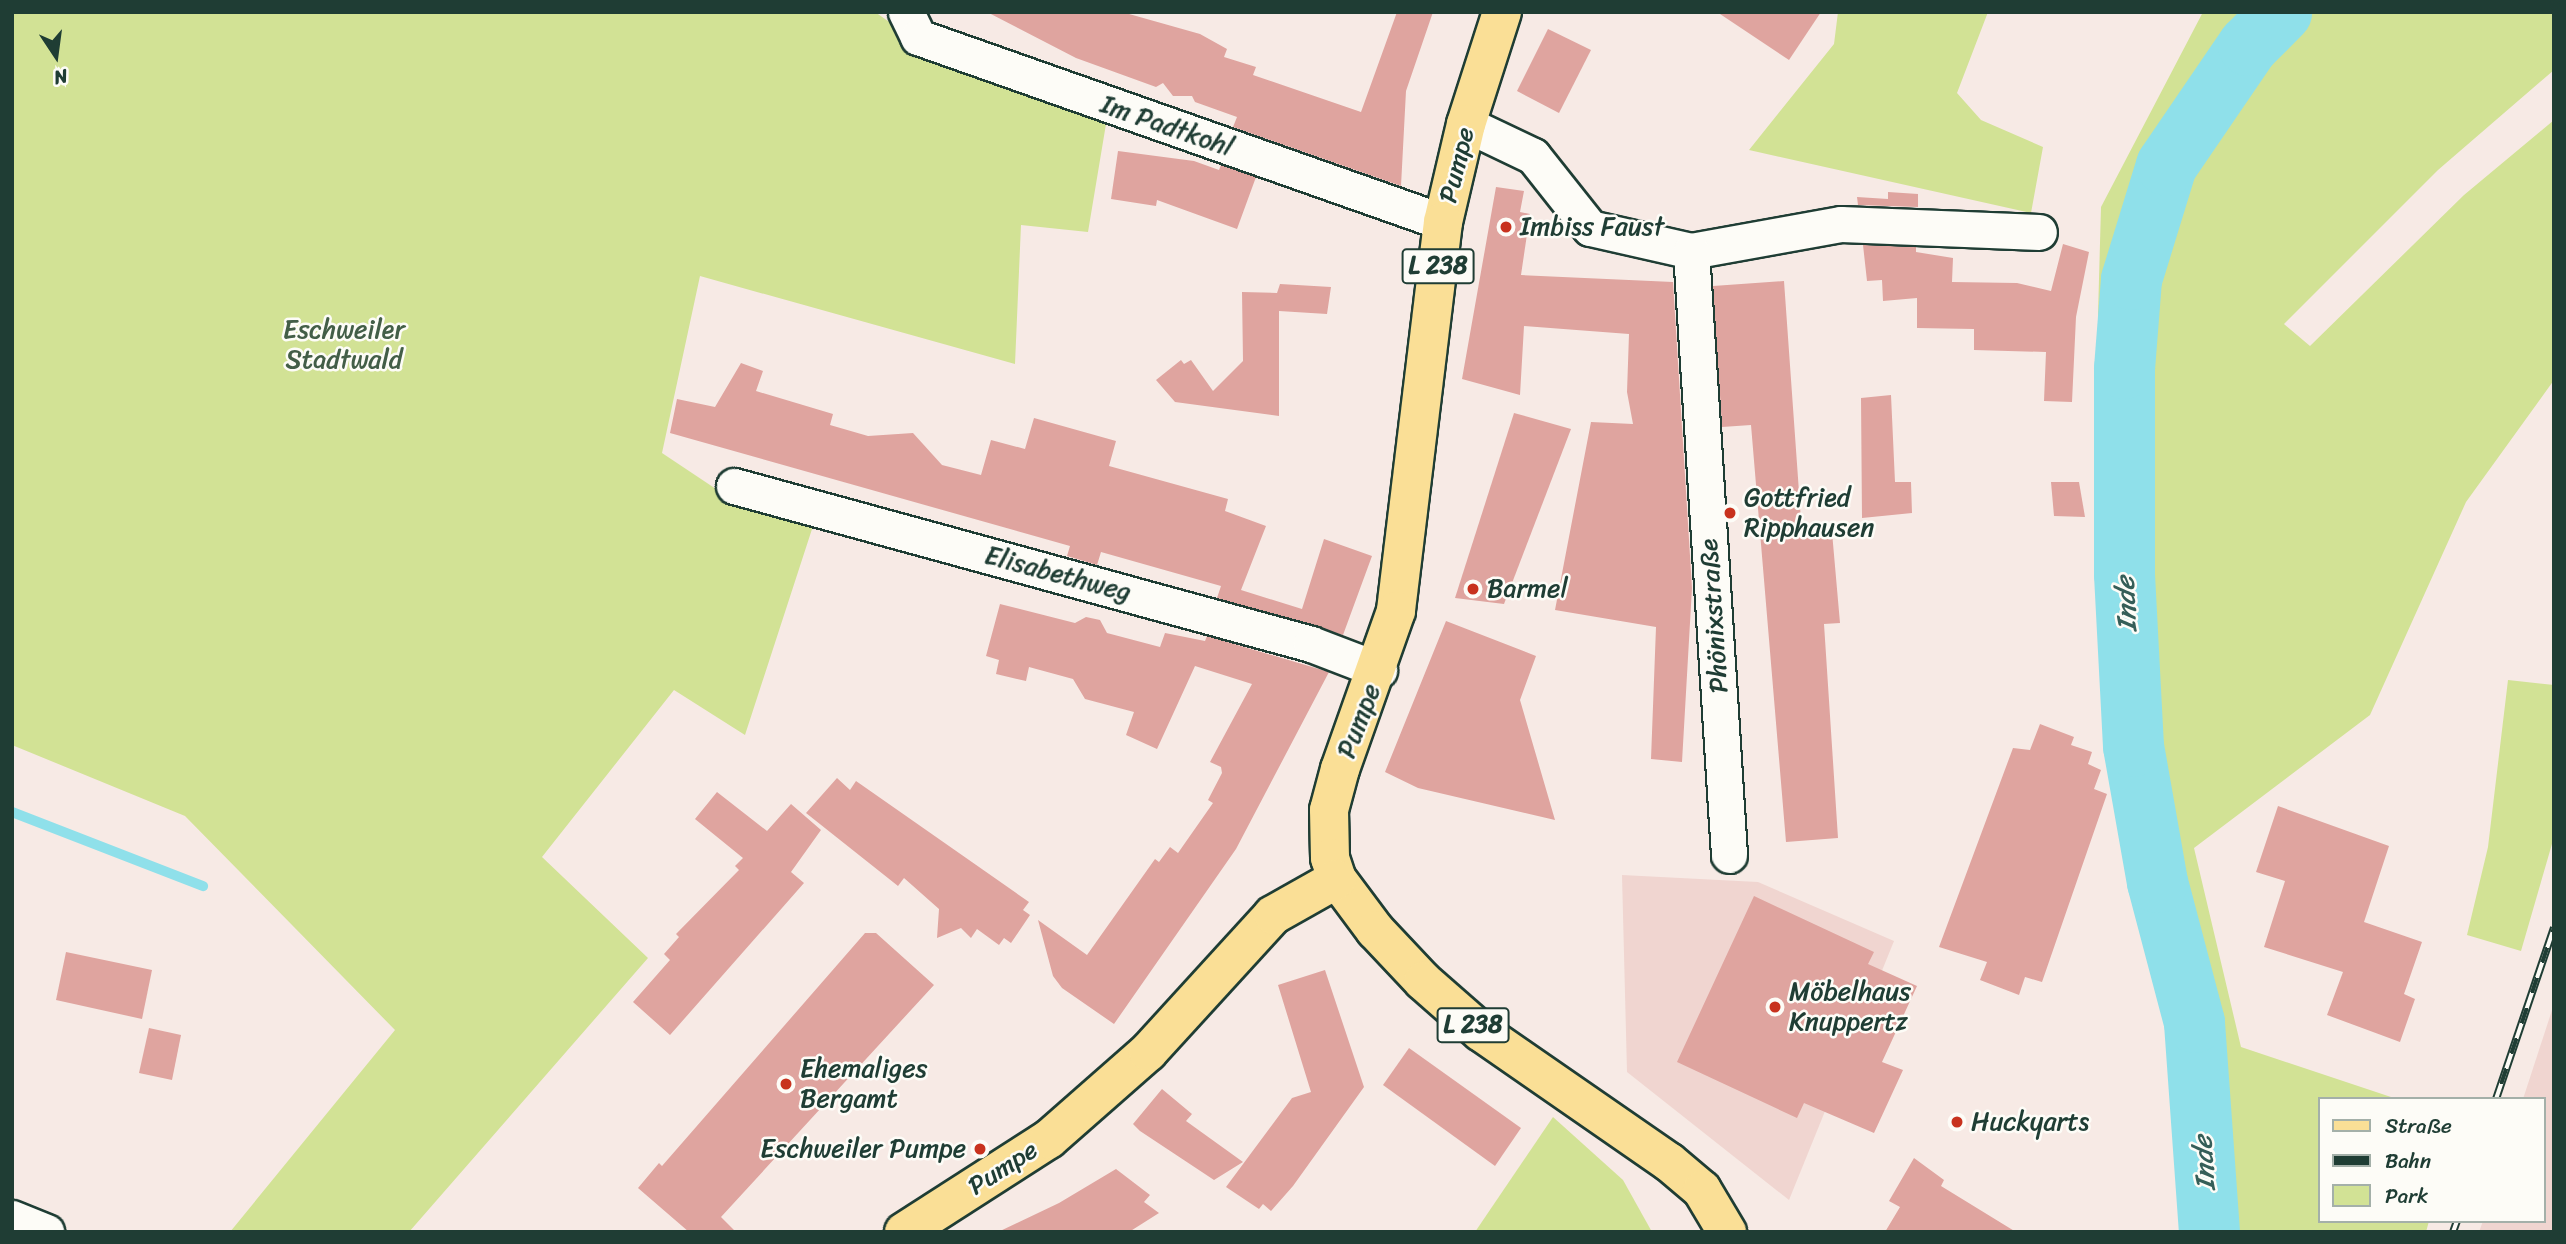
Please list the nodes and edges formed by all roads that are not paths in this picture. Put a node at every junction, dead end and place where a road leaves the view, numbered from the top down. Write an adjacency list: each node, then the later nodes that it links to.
1 (906, 12): 4 (street, Im Padtkohl)
2 (1502, 12): 3 (main road, Pumpe / L 238)
3 (1466, 124): 4 (main road, Pumpe / L 238); 6 (street)
4 (1443, 222): 8 (main road, Pumpe / L 238)
5 (2039, 232): 6 (street)
6 (1691, 251): 9 (street, Phönixstraße)
7 (734, 486): 8 (street, Elisabethweg)
8 (1379, 670): 10 (main road, Pumpe / L 238)
9 (1728, 855)
10 (1337, 879): 13 (main road, Pumpe); 14 (main road, L 238)
11 (12, 1218): 12 (street)
12 (46, 1232)
13 (904, 1232)
14 (1727, 1232)

